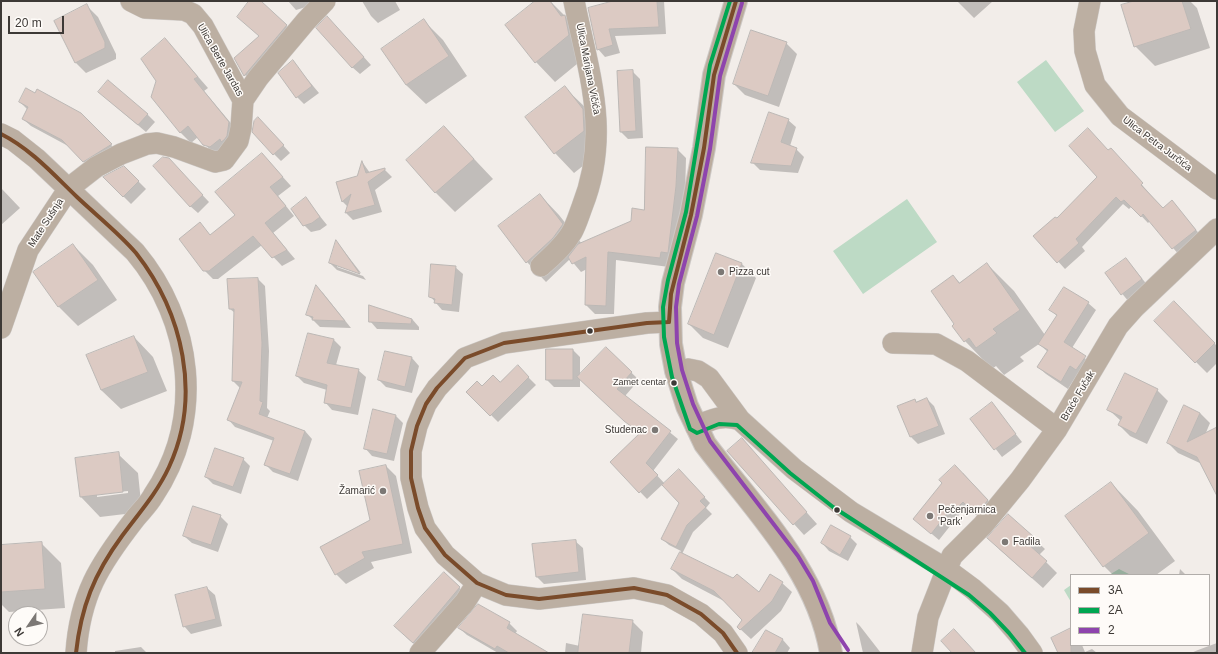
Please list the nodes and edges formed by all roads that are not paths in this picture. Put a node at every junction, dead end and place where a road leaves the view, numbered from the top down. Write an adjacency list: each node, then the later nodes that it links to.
1 (130, 1): 6 (street, Ulica Berte Jardas)
2 (325, 1): 6 (street, Ulica Berte Jardas)
3 (574, 1): 11 (street, Ulica Marijana Vičića)
4 (736, 1): 12 (main road)
5 (1090, 1): 9 (street, Ulica Petra Jurčića)
6 (243, 100): 8 (street, Ulica Berte Jardas)
7 (1, 134): 8 (street)
8 (69, 188): 13 (street, Mate Sušnja); 21 (street)
9 (1217, 189)
10 (1217, 229): 18 (street, Braće Fučak)
11 (541, 266)
12 (669, 322): 15 (main road); 20 (street)
13 (1, 328)
14 (893, 343): 18 (street)
15 (676, 371): 16 (street); 17 (main road)
16 (740, 420): 17 (street); 19 (street)
17 (696, 427): 24 (main road)
18 (1057, 429): 19 (street, Braće Fučak)
19 (946, 569): 25 (street, Braće Fučak); 26 (street)
20 (476, 583): 22 (street); 23 (street)
21 (76, 653)
22 (420, 653)
23 (737, 653)
24 (831, 653)
25 (922, 653)
26 (1032, 653)

